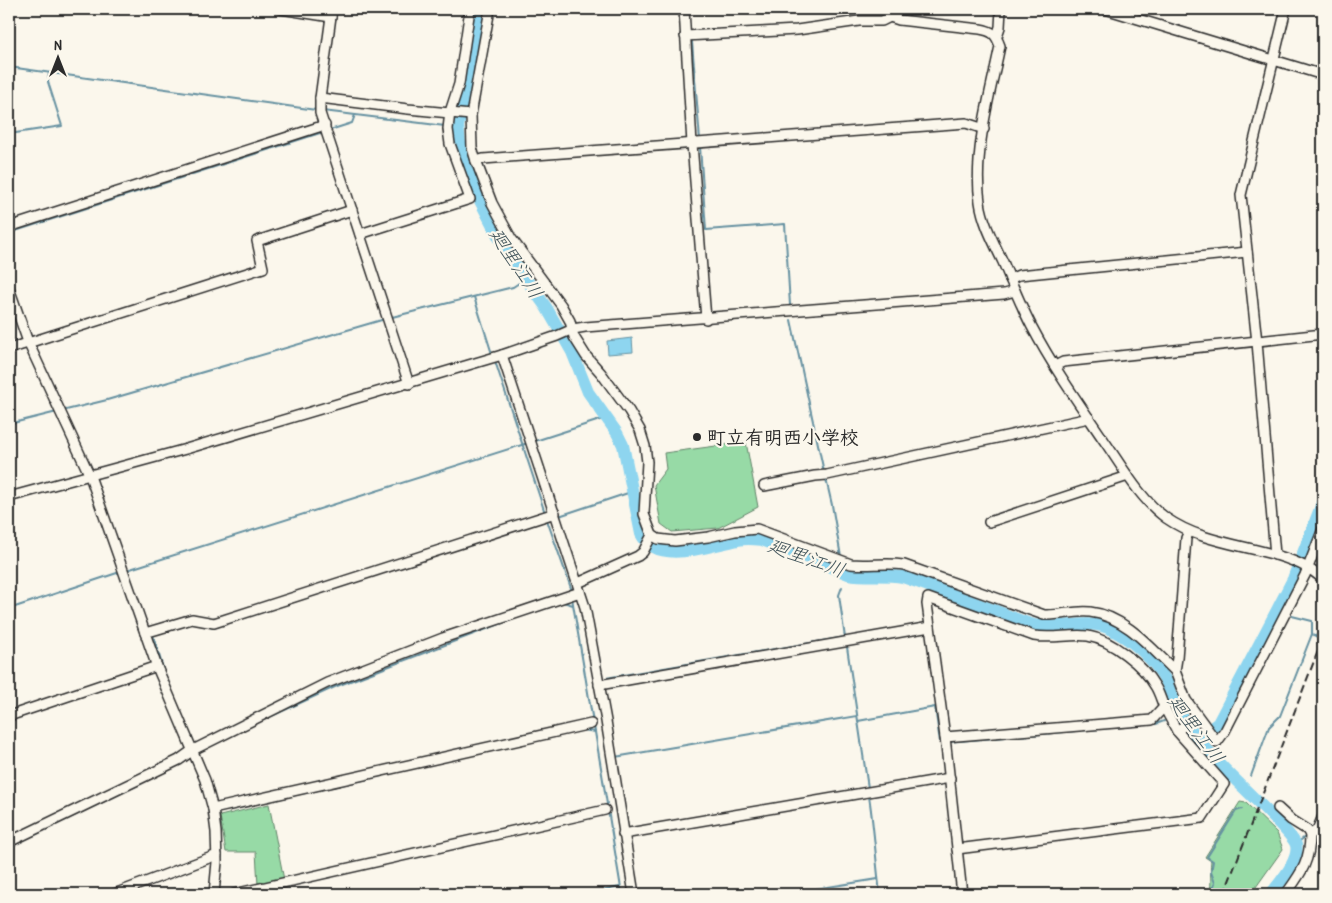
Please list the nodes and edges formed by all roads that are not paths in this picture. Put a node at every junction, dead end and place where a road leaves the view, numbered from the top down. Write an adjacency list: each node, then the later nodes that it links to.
1 (281, 9): 8 (street)
2 (490, 9): 16 (street)
3 (684, 9): 10 (street)
4 (1001, 9): 11 (street)
5 (1105, 9): 12 (street)
6 (1286, 9): 12 (street)
7 (470, 10): 15 (street)
8 (331, 13): 14 (street)
9 (888, 13): 10 (street); 11 (street)
10 (685, 36): 19 (street)
11 (997, 36): 17 (street)
12 (1274, 60): 13 (street); 24 (street)
13 (1323, 75)
14 (320, 105): 15 (street); 18 (street)
15 (452, 113): 16 (street); 23 (street)
16 (469, 115): 20 (street)
17 (984, 128): 19 (street); 25 (street)
18 (326, 129): 21 (street); 22 (street)
19 (697, 143): 20 (street); 28 (street)
20 (476, 161): 29 (street)
21 (352, 210): 23 (street); 31 (street)
22 (9, 227)
23 (360, 234): 36 (street)
24 (1248, 252): 25 (street); 32 (street)
25 (1010, 278): 27 (street)
26 (9, 288): 31 (street)
27 (1015, 291): 28 (street); 35 (street)
28 (706, 319): 29 (street)
29 (571, 330): 34 (street); 46 (street)
30 (1323, 334): 32 (street)
31 (28, 342): 33 (street); 38 (street)
32 (1257, 342): 35 (street); 47 (street)
33 (9, 349)
34 (496, 357): 36 (street); 42 (street)
35 (1055, 366): 37 (street)
36 (409, 384): 38 (street)
37 (1089, 418): 39 (street); 40 (street)
38 (90, 476): 41 (street); 52 (street)
39 (1128, 476): 43 (street); 45 (street)
40 (764, 486)
41 (9, 497)
42 (552, 516): 50 (street); 52 (street)
43 (989, 522)
44 (1323, 529): 48 (street)
45 (1189, 532): 47 (street); 54 (street)
46 (652, 535): 50 (street); 54 (street)
47 (1275, 555): 48 (street)
48 (1308, 568): 49 (street); 58 (street)
49 (1323, 579)
50 (575, 591): 55 (street); 62 (street)
51 (930, 627): 55 (street); 56 (street); 61 (street)
52 (145, 633): 53 (street)
53 (158, 669): 57 (street); 62 (street)
54 (1174, 671): 58 (street)
55 (599, 685): 69 (street)
56 (1164, 707): 60 (street); 61 (street)
57 (9, 716)
58 (1197, 716): 60 (street)
59 (591, 724): 65 (street)
60 (1177, 731): 71 (street)
61 (945, 740): 63 (street)
62 (194, 753): 65 (street); 70 (street)
63 (950, 778): 69 (street); 71 (street)
64 (1278, 808): 68 (street)
65 (213, 809): 72 (street)
66 (605, 810): 75 (street)
67 (1323, 816): 68 (street)
68 (1309, 833): 78 (street)
69 (623, 834): 76 (street)
70 (9, 842)
71 (956, 849): 77 (street)
72 (217, 855): 73 (street); 74 (street)
73 (114, 894)
74 (214, 894)
75 (234, 894)
76 (634, 894)
77 (962, 894)
78 (1286, 894)

